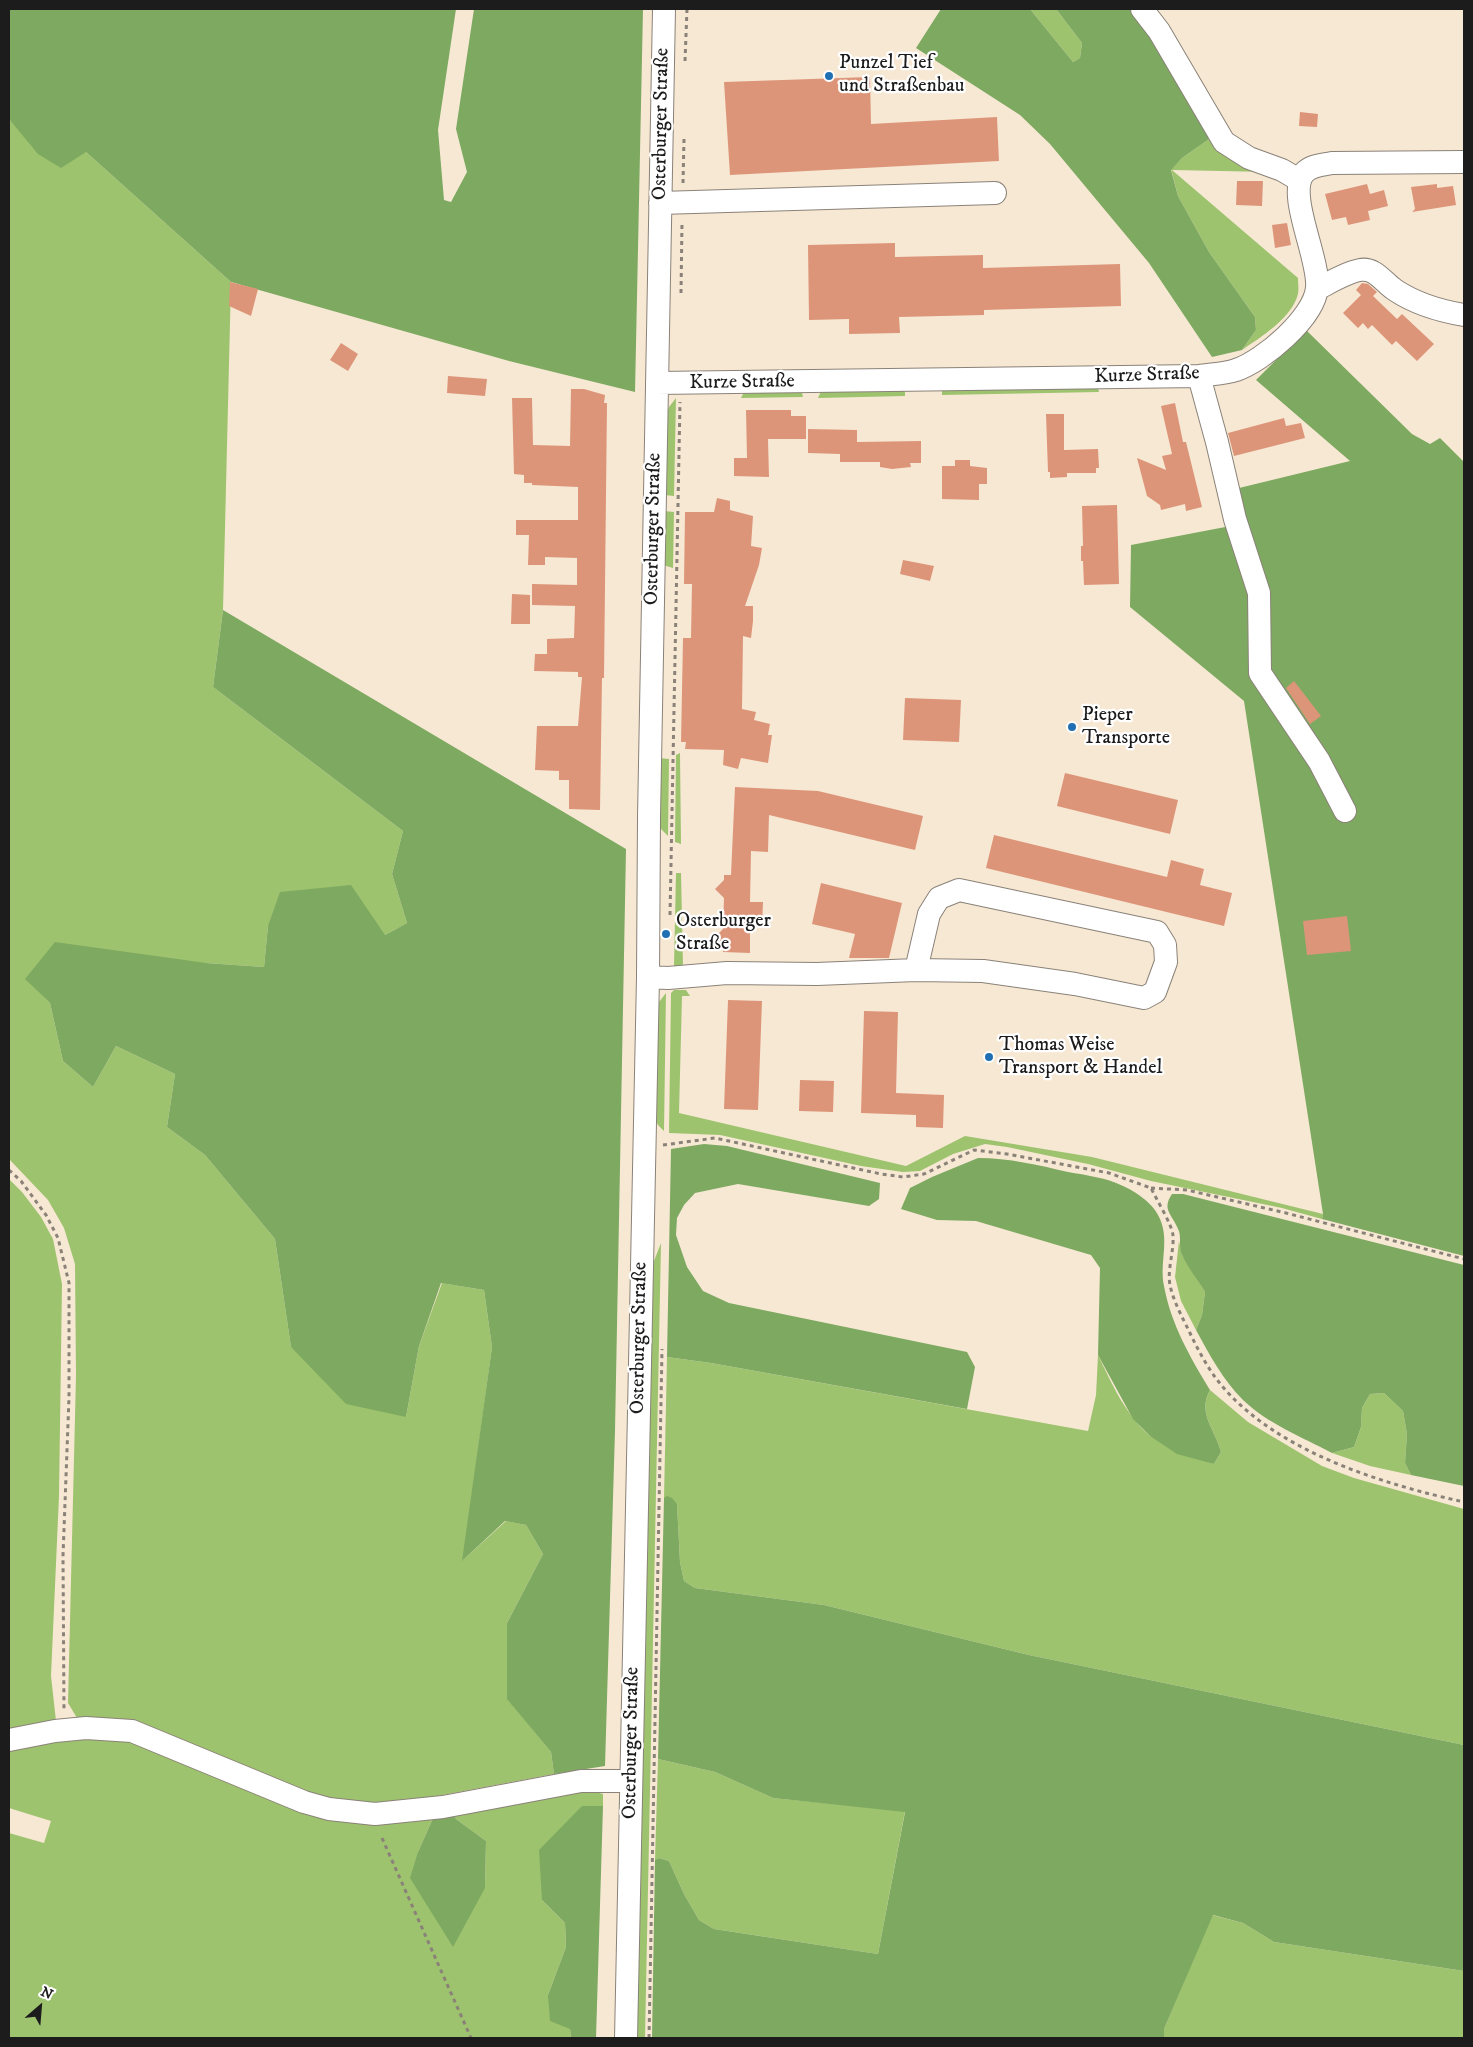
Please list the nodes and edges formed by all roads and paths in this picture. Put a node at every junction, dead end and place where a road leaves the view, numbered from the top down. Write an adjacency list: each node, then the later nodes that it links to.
1 (664, 9): 6 (street, Osterburger Straße)
2 (1142, 9): 4 (street)
3 (1464, 162): 4 (street)
4 (1299, 180): 7 (street, Kurze Straße)
5 (995, 192): 6 (street)
6 (660, 203): 10 (street, Osterburger Straße)
7 (1317, 288): 8 (street); 9 (street, Kurze Straße)
8 (1464, 315)
9 (1199, 376): 10 (street, Kurze Straße); 11 (street)
10 (657, 383): 13 (street, Osterburger Straße)
11 (1344, 811)
12 (916, 970): 12 (street); 13 (street)
13 (648, 977): 14 (street, Osterburger Straße)
14 (644, 1144): 16 (path); 21 (street, Osterburger Straße)
15 (9, 1170): 19 (path)
16 (1151, 1188): 17 (path); 18 (path)
17 (1464, 1259)
18 (1464, 1502)
19 (66, 1730): 20 (street); 21 (street)
20 (9, 1740)
21 (632, 1781): 24 (street, Osterburger Straße)
22 (382, 1838): 23 (path)
23 (471, 2038)
24 (626, 2038)

